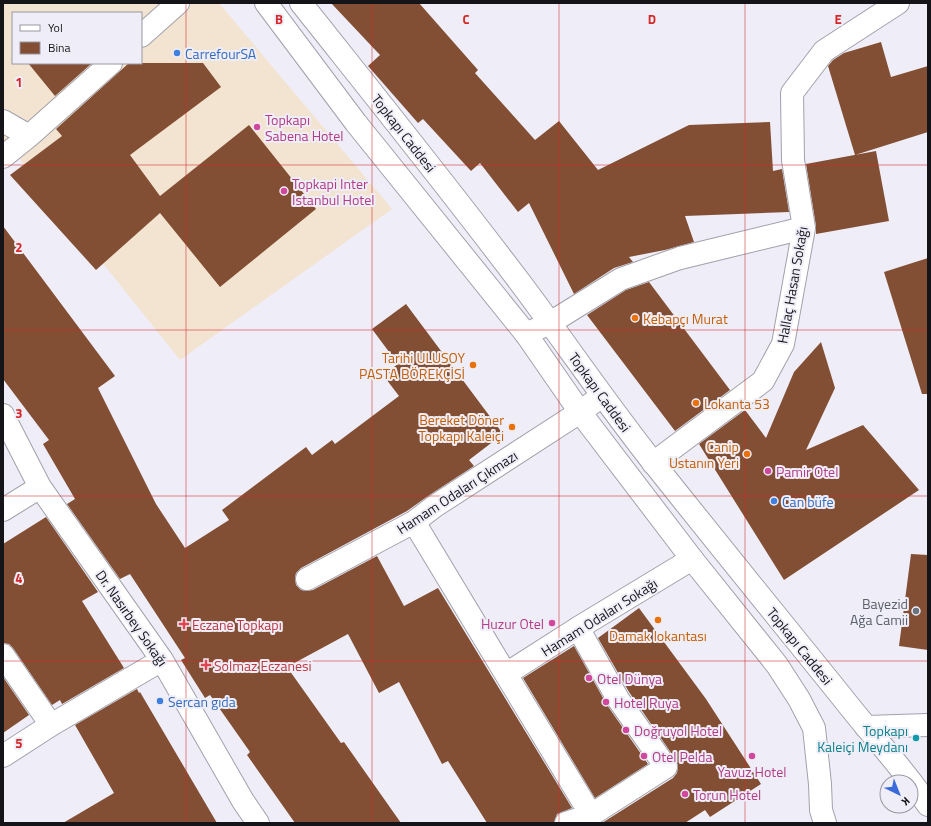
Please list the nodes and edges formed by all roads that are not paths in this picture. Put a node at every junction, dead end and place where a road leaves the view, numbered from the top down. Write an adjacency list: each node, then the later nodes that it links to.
1 (178, 3): 5 (street)
2 (266, 3): 12 (street, Topkapı Caddesi)
3 (301, 3): 11 (street, Topkapı Caddesi)
4 (898, 3): 10 (street, Hallaç Hasan Sokağı)
5 (142, 35)
6 (110, 64): 8 (street)
7 (3, 121): 8 (street)
8 (29, 136): 9 (street)
9 (3, 157)
10 (804, 228): 11 (street); 16 (street, Hallaç Hasan Sokağı)
11 (550, 323): 12 (street); 13 (street, Topkapı Caddesi)
12 (526, 334): 14 (street, Topkapı Caddesi)
13 (602, 396): 14 (street, Hamam Odaları Çıkmazı); 16 (street, Topkapı Caddesi)
14 (580, 412): 19 (street, Hamam Odaları Çıkmazı); 20 (street, Topkapı Caddesi)
15 (3, 415): 17 (street, Dr. Nasırbey Sokağı)
16 (653, 463): 28 (street, Topkapı Caddesi)
17 (40, 487): 18 (street); 24 (street, Dr. Nasırbey Sokağı)
18 (3, 510)
19 (414, 522): 21 (street, Hamam Odaları Çıkmazı); 25 (street)
20 (692, 559): 22 (street, Hamam Odaları Sokağı); 34 (street, Topkapı Caddesi)
21 (307, 579)
22 (578, 628): 25 (street, Hamam Odaları Sokağı); 31 (street)
23 (3, 655): 26 (street)
24 (162, 660): 26 (street); 32 (street, Dr. Nasırbey Sokağı)
25 (506, 674): 31 (street)
26 (51, 725): 29 (street)
27 (928, 725): 28 (street)
28 (866, 727): 30 (street, Topkapı Caddesi)
29 (3, 756)
30 (928, 805)
31 (591, 815): 33 (street)
32 (258, 823)
33 (566, 823)
34 (825, 823)

